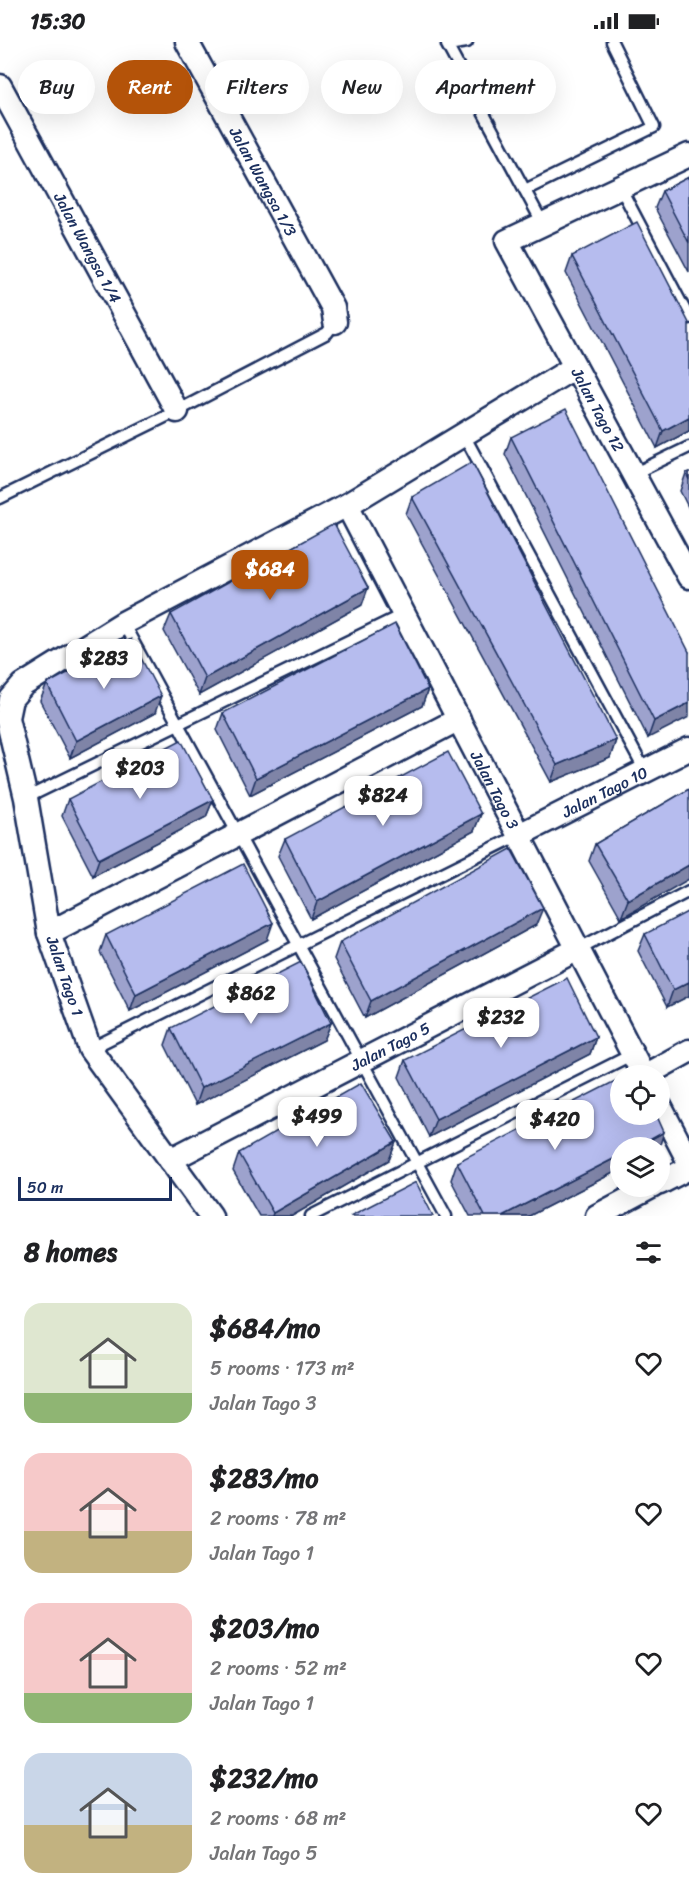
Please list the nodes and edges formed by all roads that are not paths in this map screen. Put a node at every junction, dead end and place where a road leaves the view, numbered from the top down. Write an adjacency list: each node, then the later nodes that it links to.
1 (188, 42): 10 (street, Jalan Wangsa 1/3)
2 (467, 42): 7 (lane)
3 (612, 42): 7 (lane)
4 (0, 86): 12 (street, Jalan Wangsa 1/4)
5 (689, 155): 6 (street)
6 (621, 187): 8 (street); 9 (lane)
7 (525, 190): 8 (lane)
8 (543, 224): 11 (street, Jalan Tago 12)
9 (689, 318)
10 (335, 322): 12 (lane)
11 (575, 367): 13 (street); 15 (street, Jalan Tago 12)
12 (177, 411): 16 (lane)
13 (464, 435): 17 (street); 24 (lane)
14 (689, 447): 15 (lane)
15 (633, 474): 18 (street, Jalan Tago 12)
16 (0, 498)
17 (347, 505): 19 (street, Jalan Tago 3); 20 (street)
18 (689, 577)
19 (404, 614): 21 (street, Jalan Tago 3); 22 (lane)
20 (123, 622): 22 (lane); 25 (street, Jalan Tago 1)
21 (459, 719): 26 (street); 27 (street, Jalan Tago 3)
22 (178, 724): 25 (lane); 26 (lane)
23 (689, 749): 24 (street, Jalan Tago 10)
24 (645, 771): 27 (street, Jalan Tago 10)
25 (26, 798): 29 (street, Jalan Tago 1)
26 (238, 835): 29 (street); 30 (lane)
27 (519, 835): 30 (lane); 31 (street, Jalan Tago 3)
28 (689, 891): 31 (lane)
29 (49, 933): 32 (street, Jalan Tago 1)
30 (298, 945): 32 (lane); 35 (lane)
31 (578, 949): 34 (street, Jalan Tago 3); 35 (street, Jalan Tago 5)
32 (90, 1049): 39 (street, Jalan Tago 1)
33 (689, 1051): 37 (street)
34 (633, 1054): 36 (street, Jalan Tago 3); 40 (lane)
35 (362, 1061): 39 (street, Jalan Tago 5); 40 (lane)
36 (638, 1065)
37 (664, 1065)
38 (670, 1125): 41 (street)
39 (170, 1160): 45 (street, Jalan Tago 1)
40 (417, 1162): 46 (lane); 47 (lane)
41 (689, 1162)
42 (689, 1168): 43 (street)
43 (670, 1178)
44 (632, 1197): 48 (street)
45 (211, 1216)
46 (311, 1216)
47 (446, 1216)
48 (597, 1216)

